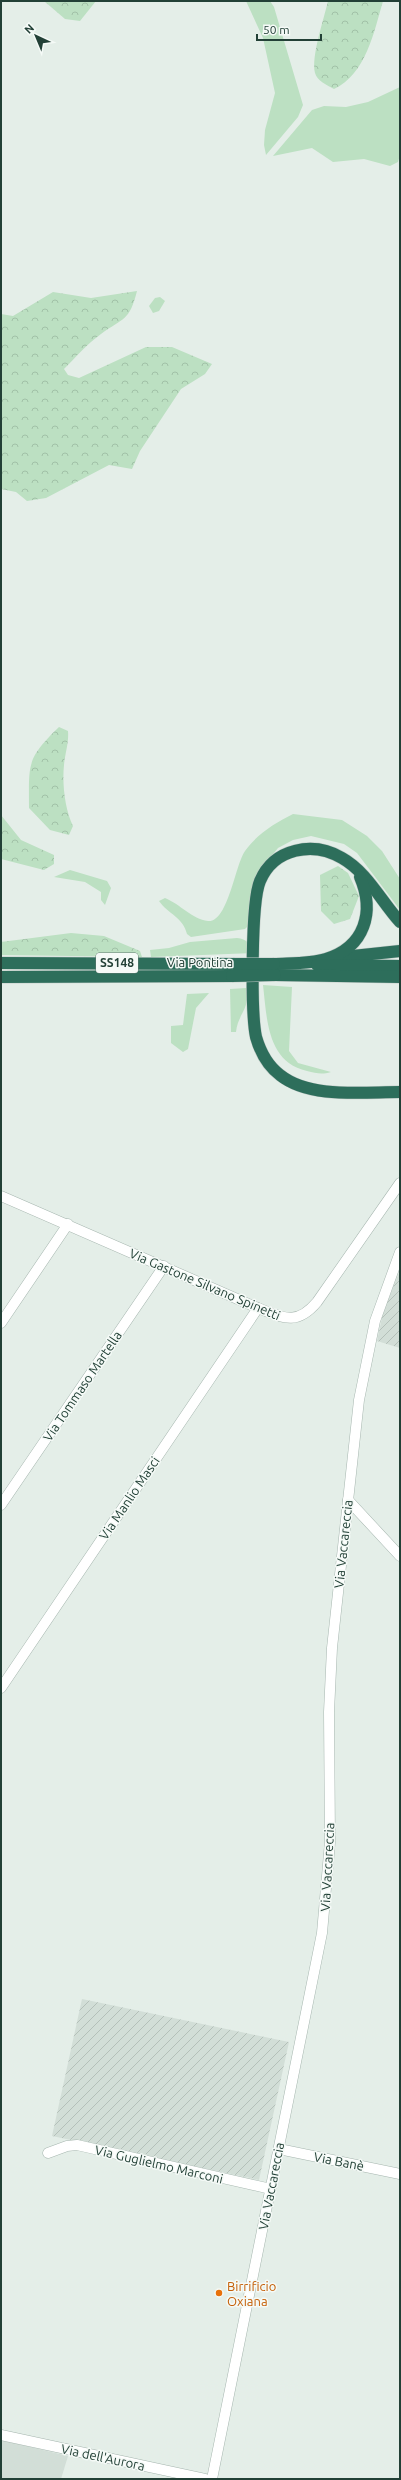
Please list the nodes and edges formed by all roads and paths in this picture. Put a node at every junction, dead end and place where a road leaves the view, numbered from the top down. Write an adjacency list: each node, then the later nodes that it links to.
1 (356, 869): 2 (highway); 4 (highway); 11 (highway)
2 (400, 922)
3 (400, 951): 4 (highway)
4 (326, 959): 8 (highway)
5 (1, 963): 7 (highway, Via Pontina / SS148)
6 (400, 966): 8 (highway, Via Pontina / SS148)
7 (233, 970): 8 (highway, Via Pontina / SS148, bridge); 10 (highway, Via Pontina / SS148)
8 (274, 970): 9 (highway, Via Pontina / SS148)
9 (400, 976)
10 (1, 977)
11 (400, 1092)
12 (400, 1183): 17 (street, Via Gastone Silvano Spinetti)
13 (1, 1196): 14 (street, Via Gastone Silvano Spinetti)
14 (68, 1224): 16 (street, Via Gastone Silvano Spinetti); 18 (street)
15 (400, 1252): 19 (street, Via Vaccareccia)
16 (164, 1266): 17 (street, Via Gastone Silvano Spinetti); 20 (street, Via Tommaso Martella)
17 (258, 1308): 22 (street, Via Manlio Masci)
18 (1, 1323)
19 (348, 1500): 21 (street); 23 (street, Via Vaccareccia)
20 (1, 1505)
21 (400, 1556)
22 (1, 1688)
23 (279, 2149): 25 (street, Via Banè); 26 (street, Via Vaccareccia)
24 (48, 2153): 26 (street, Via Guglielmo Marconi)
25 (400, 2174)
26 (271, 2189): 29 (street, Via Vaccareccia)
27 (1, 2435): 28 (street, Via dell'Aurora)
28 (205, 2479)
29 (212, 2479)

